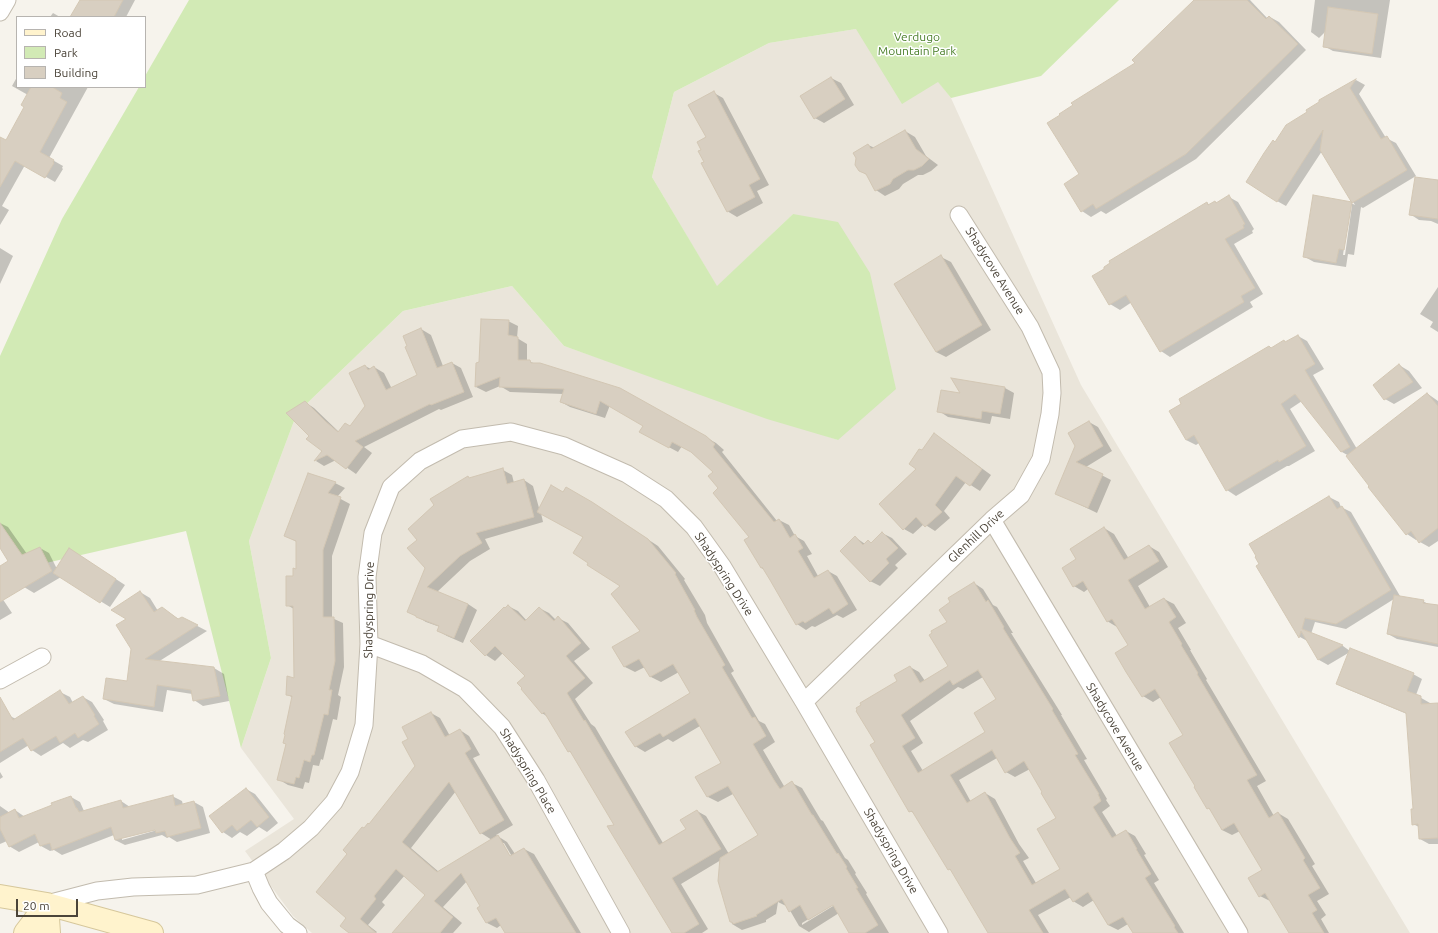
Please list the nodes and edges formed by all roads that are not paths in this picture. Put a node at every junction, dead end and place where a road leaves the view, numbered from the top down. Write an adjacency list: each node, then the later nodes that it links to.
1 (6, 0): 2 (street)
2 (0, 12)
3 (959, 215): 4 (street, Shadycove Avenue)
4 (1030, 327): 5 (street, Glenhill Drive)
5 (992, 520): 9 (street, Glenhill Drive); 19 (street, Shadycove Avenue)
6 (369, 644): 9 (street, Shadyspring Drive); 10 (street, Shadyspring Drive); 17 (street, Shadyspring Place)
7 (42, 657): 8 (street)
8 (0, 680)
9 (804, 702): 18 (street, Shadyspring Drive)
10 (254, 871): 12 (street, Shadyspring Drive); 16 (street)
11 (0, 896): 12 (main road)
12 (47, 904): 13 (main road); 14 (main road); 15 (main road)
13 (25, 933)
14 (48, 933)
15 (152, 933)
16 (298, 933)
17 (621, 933)
18 (939, 933)
19 (1239, 933)

